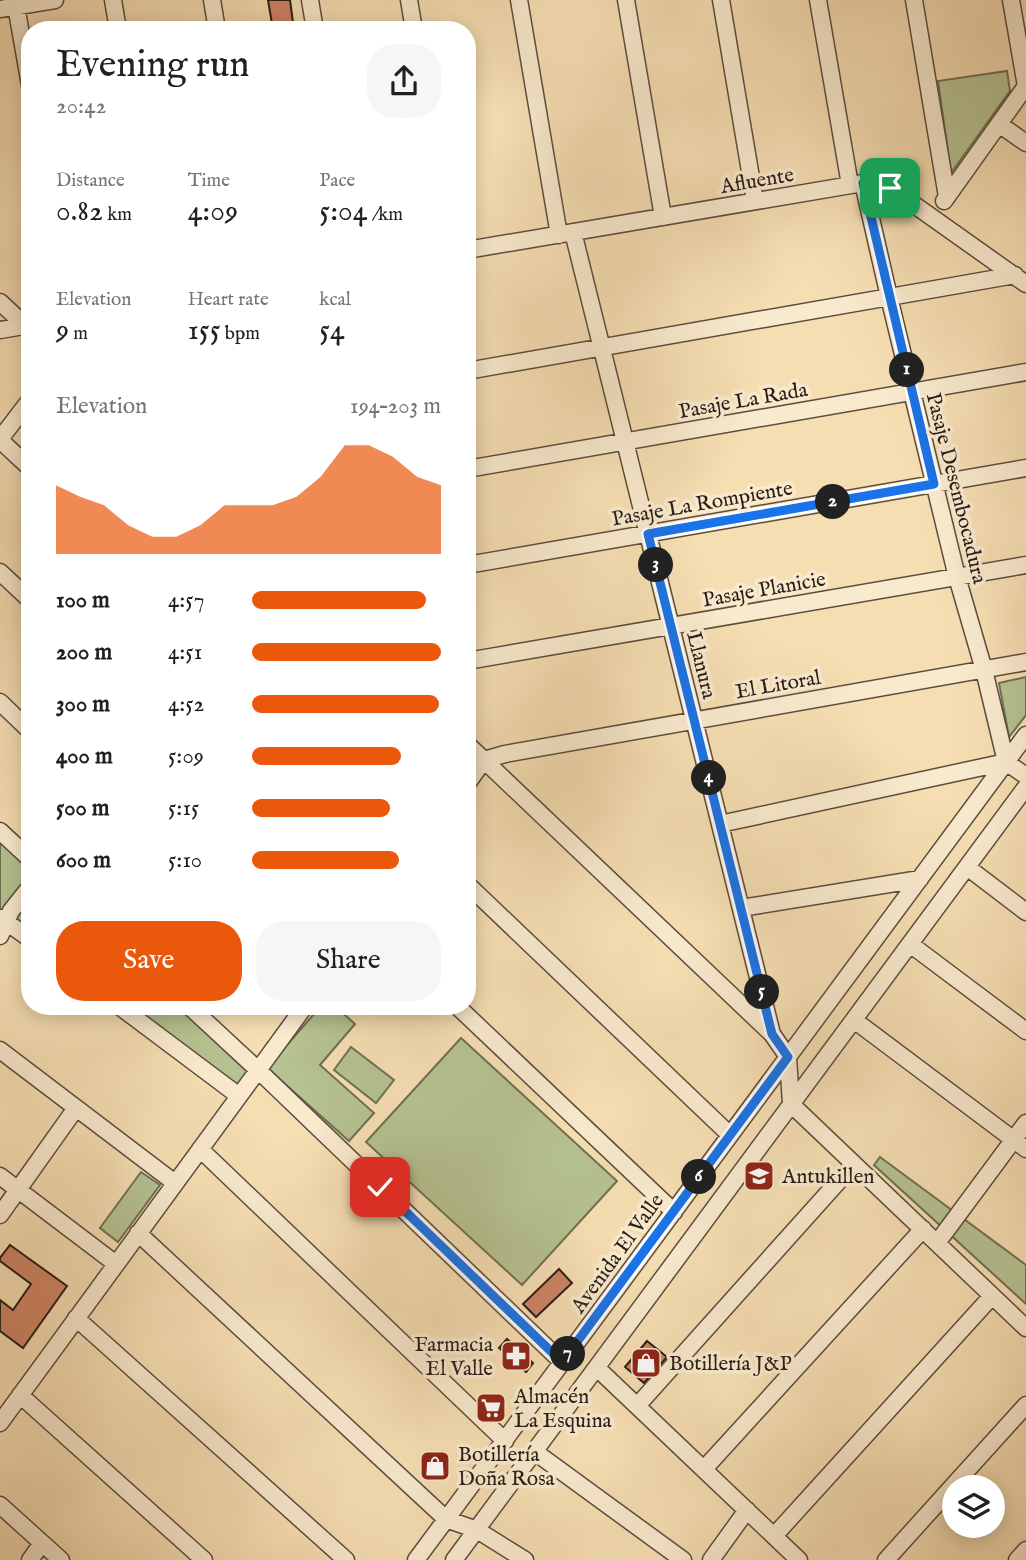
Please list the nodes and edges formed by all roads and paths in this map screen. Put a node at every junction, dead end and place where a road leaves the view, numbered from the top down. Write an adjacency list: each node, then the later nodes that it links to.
1 (55, 0): 12 (street)
2 (113, 0): 13 (street)
3 (212, 0): 14 (street)
4 (310, 0): 15 (street)
5 (409, 0): 16 (street)
6 (519, 0): 26 (street, Llanura)
7 (626, 0): 24 (street)
8 (721, 0): 23 (street)
9 (818, 0): 21 (street, Pasaje Desembocadura)
10 (914, 0): 22 (street)
11 (1011, 0): 18 (street)
12 (10, 5): 17 (street)
13 (116, 21)
14 (216, 21)
15 (314, 21)
16 (412, 21)
17 (21, 49)
18 (1026, 86): 19 (street)
19 (999, 124): 20 (street); 22 (street)
20 (1026, 143)
21 (856, 184): 23 (street, Afluente); 25 (street, Afluente); 29 (street, Pasaje Desembocadura)
22 (947, 197): 25 (street)
23 (755, 201): 24 (street, Afluente)
24 (663, 217): 26 (street, Afluente)
25 (933, 218): 28 (street, Afluente)
26 (566, 234): 27 (street, Afluente); 34 (street, Llanura)
27 (476, 249)
28 (1020, 280): 29 (street)
29 (889, 298): 34 (street); 37 (street, Pasaje Desembocadura)
30 (0, 302): 31 (street)
31 (21, 321)
32 (21, 328): 33 (street)
33 (0, 330)
34 (601, 348): 35 (street); 40 (street, Llanura)
35 (476, 369)
36 (1026, 372): 37 (street, Pasaje La Rada)
37 (912, 392): 40 (street, Pasaje La Rada); 44 (street, Pasaje Desembocadura)
38 (21, 412): 39 (street)
39 (0, 439): 41 (street)
40 (625, 441): 42 (street, Pasaje La Rada); 45 (street, Llanura)
41 (21, 459)
42 (476, 466)
43 (1026, 468): 44 (street, Pasaje La Rompiente)
44 (934, 484): 45 (street, Pasaje La Rompiente); 49 (street, Pasaje Desembocadura)
45 (648, 534): 46 (street, Pasaje La Rompiente); 51 (street, Llanura)
46 (476, 563)
47 (1026, 565): 49 (street, Pasaje Planicie)
48 (0, 572): 50 (street)
49 (957, 577): 51 (street, Pasaje Planicie); 54 (street, Pasaje Desembocadura)
50 (21, 592)
51 (671, 626): 52 (street, Pasaje Planicie); 56 (street, Llanura)
52 (476, 659)
53 (1026, 662): 54 (street, El Litoral)
54 (984, 670): 56 (street, El Litoral); 61 (street, Pasaje Desembocadura)
55 (0, 702): 57 (street)
56 (694, 720): 60 (street, El Litoral); 64 (street, Llanura)
57 (21, 722)
58 (1026, 735): 61 (street, Avenida El Valle)
59 (476, 752): 60 (street)
60 (484, 760): 62 (street); 82 (street)
61 (1006, 762): 63 (street); 64 (street); 68 (street, Avenida El Valle)
62 (476, 771)
63 (1025, 786): 67 (street)
64 (720, 824): 71 (street, Llanura)
65 (0, 831): 66 (street)
66 (21, 851)
67 (967, 867): 72 (street); 75 (street)
68 (920, 879): 71 (street); 84 (street, Avenida El Valle)
69 (476, 893): 90 (street)
70 (21, 898): 73 (street)
71 (741, 908): 82 (street, Llanura)
72 (1026, 912)
73 (2, 925): 74 (street)
74 (21, 934)
75 (910, 944): 80 (street); 81 (street)
76 (131, 1015): 86 (street)
77 (199, 1015): 85 (street)
78 (298, 1015): 85 (street)
79 (466, 1015): 97 (street)
80 (854, 1020): 87 (street); 91 (street)
81 (1026, 1031)
82 (772, 1034): 84 (street, Llanura)
83 (0, 1050): 88 (street)
84 (788, 1057): 87 (street); 90 (street, Avenida El Valle)
85 (258, 1070): 86 (street); 106 (street)
86 (239, 1096): 92 (street)
87 (791, 1104): 93 (street); 107 (street)
88 (76, 1108): 95 (street); 96 (street)
89 (1026, 1123): 91 (street)
90 (730, 1135): 97 (street, Avenida El Valle)
91 (1020, 1144): 101 (street)
92 (200, 1149): 95 (street); 112 (street)
93 (854, 1164): 99 (street); 110 (street)
94 (0, 1176): 96 (street)
95 (175, 1183): 100 (street)
96 (18, 1190): 98 (street); 102 (street)
97 (674, 1212): 106 (street, Avenida El Valle)
98 (0, 1215)
99 (923, 1229): 101 (street); 114 (street)
100 (138, 1233): 102 (street); 117 (street)
101 (937, 1243): 103 (street)
102 (116, 1264): 104 (street)
103 (992, 1296): 105 (street); 119 (street)
104 (76, 1318): 108 (street); 125 (street)
105 (1026, 1328)
106 (562, 1362): 112 (street, Avenida El Valle)
107 (597, 1368): 110 (street); 113 (street)
108 (20, 1395): 111 (street); 124 (street)
109 (1026, 1405): 132 (street)
110 (637, 1406): 114 (street)
111 (0, 1423)
112 (505, 1441): 117 (street, Avenida El Valle)
113 (535, 1452): 118 (street); 129 (street)
114 (704, 1469): 116 (street)
115 (0, 1506): 120 (street)
116 (747, 1510): 119 (street); 130 (street)
117 (446, 1519): 118 (street); 126 (street, Avenida El Valle)
118 (477, 1530): 127 (street); 128 (street)
119 (774, 1536): 131 (street)
120 (42, 1543): 122 (street); 123 (street)
121 (1026, 1550): 133 (street)
122 (30, 1560)
123 (61, 1560)
124 (204, 1560)
125 (346, 1560)
126 (416, 1560)
127 (454, 1560)
128 (525, 1560)
129 (683, 1560)
130 (710, 1560)
131 (799, 1560)
132 (886, 1560)
133 (1017, 1560)

